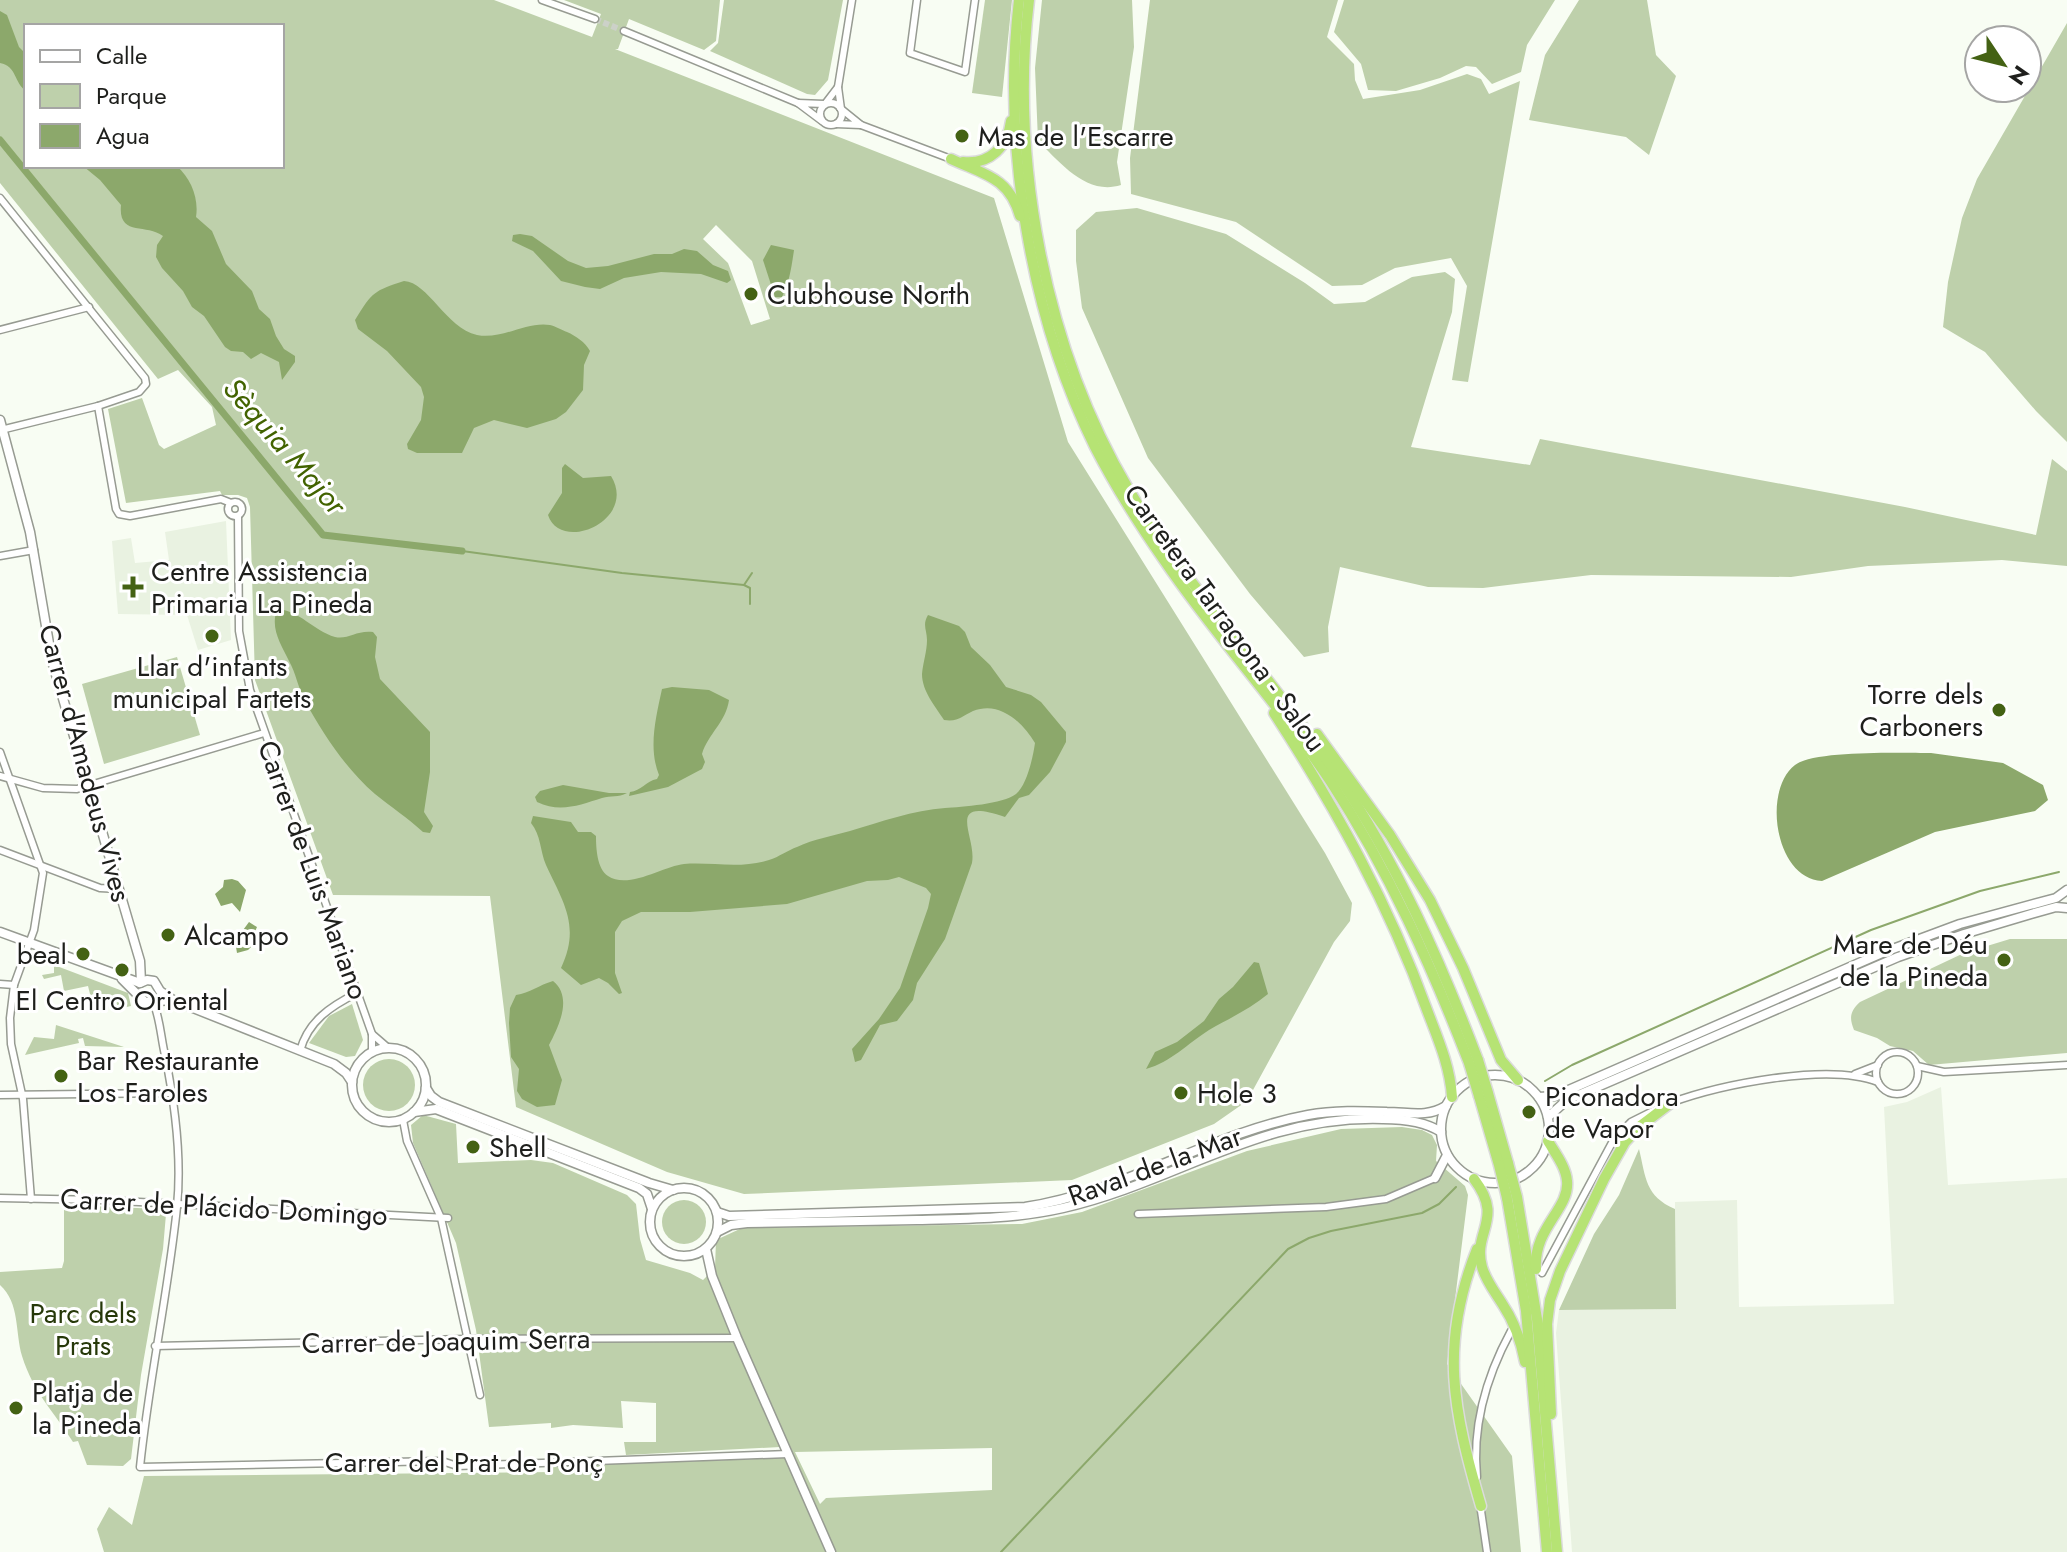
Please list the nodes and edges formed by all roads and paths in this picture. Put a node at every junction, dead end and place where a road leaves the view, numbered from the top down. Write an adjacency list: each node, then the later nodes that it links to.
1 (542, 0): 7 (street)
2 (852, 0): 9 (street)
3 (917, 0): 4 (street)
4 (975, 0)
5 (1019, 0): 10 (highway, Carretera Tarragona - Salou)
6 (1029, 0): 26 (highway, Carretera Tarragona - Salou)
7 (595, 19)
8 (624, 31): 11 (street)
9 (838, 87): 12 (street); 13 (street)
10 (1015, 87): 17 (highway); 19 (highway, Carretera Tarragona - Salou)
11 (798, 103): 12 (street); 14 (street)
12 (826, 104): 13 (street); 14 (street)
13 (840, 109): 15 (street); 16 (street)
14 (823, 121): 15 (street)
15 (836, 124): 16 (street)
16 (861, 125): 17 (street)
17 (951, 159): 19 (highway)
18 (0, 198): 20 (street)
19 (1038, 279): 27 (highway, Carretera Tarragona - Salou)
20 (89, 307): 21 (street); 22 (street)
21 (0, 330)
22 (98, 406): 23 (street); 28 (street, Carrer de Luis Mariano)
23 (1, 427): 24 (street, Carrer d'Amadeus Vives)
24 (34, 550): 25 (street); 32 (street, Carrer d'Amadeus Vives)
25 (0, 556)
26 (1224, 622): 55 (highway, Carretera Tarragona - Salou); 63 (highway)
27 (1221, 635): 55 (highway, Carretera Tarragona - Salou); 72 (highway)
28 (264, 733): 32 (street); 47 (street, Carrer de Luis Mariano)
29 (0, 752): 31 (street)
30 (0, 776): 31 (street)
31 (10, 780): 32 (street); 34 (street)
32 (88, 785): 35 (street, Carrer d'Amadeus Vives)
33 (0, 850): 34 (street)
34 (41, 865): 35 (street); 39 (street)
35 (119, 889): 40 (street, Carrer d'Amadeus Vives)
36 (2067, 890): 71 (street)
37 (2067, 908): 75 (street)
38 (0, 932): 39 (street)
39 (30, 944): 41 (street); 44 (street)
40 (141, 968): 41 (street); 42 (street, Carrer d'Amadeus Vives)
41 (126, 979): 42 (street); 46 (street)
42 (144, 982): 45 (street, Carrer d'Amadeus Vives); 46 (street)
43 (0, 984): 44 (street)
44 (14, 985): 70 (street)
45 (160, 991): 48 (street, Carrer d'Amadeus Vives); 49 (street)
46 (137, 993): 49 (street)
47 (357, 993): 51 (street, Carrer de Luis Mariano); 53 (street)
48 (170, 1000): 49 (street); 50 (street); 53 (street)
49 (151, 1002): 50 (street)
50 (156, 1016): 68 (street)
51 (372, 1034): 52 (street, Carrer de Luis Mariano); 54 (street, Carrer de Luis Mariano)
52 (387, 1047): 54 (street); 67 (street)
53 (300, 1051): 56 (street)
54 (372, 1052): 57 (street)
55 (1473, 1062): 104 (highway, Carretera Tarragona - Salou, bridge)
56 (334, 1064): 57 (street); 65 (street)
57 (359, 1064): 65 (street)
58 (1878, 1065): 60 (street); 62 (street); 66 (street)
59 (2067, 1065): 61 (street)
60 (1917, 1066): 61 (street); 64 (street)
61 (1944, 1072): 64 (street)
62 (1852, 1075): 66 (street); 73 (street)
63 (1518, 1080): 71 (street); 72 (street)
64 (1917, 1081): 66 (street)
65 (352, 1082): 76 (street)
66 (1878, 1082)
67 (426, 1088): 74 (street); 83 (street)
68 (173, 1093): 70 (street); 86 (street)
69 (0, 1095): 70 (street)
70 (22, 1095): 85 (street)
71 (1539, 1097): 75 (street)
72 (1449, 1102): 77 (street); 88 (street, Raval de la Mar)
73 (1672, 1102): 95 (street); 102 (highway)
74 (414, 1112): 76 (street); 87 (street)
75 (1548, 1117): 78 (street)
76 (403, 1120): 90 (street)
77 (1441, 1132): 79 (street); 92 (street, Raval de la Mar)
78 (1548, 1141): 82 (street); 102 (highway)
79 (1447, 1155): 80 (street); 81 (street)
80 (1460, 1170): 81 (street); 82 (street)
81 (1435, 1178): 89 (street)
82 (1474, 1179): 91 (highway)
83 (673, 1190): 87 (street); 88 (street)
84 (0, 1198): 85 (street, Carrer de Plácido Domingo)
85 (31, 1199): 86 (street, Carrer de Plácido Domingo)
86 (177, 1205): 90 (street, Carrer de Plácido Domingo); 100 (street)
87 (652, 1209): 94 (street)
88 (717, 1212): 92 (street)
89 (1138, 1214)
90 (445, 1218): 99 (street)
91 (1488, 1221): 104 (highway); 105 (highway)
92 (717, 1232): 93 (street)
93 (706, 1249): 94 (street); 96 (street)
94 (688, 1256): 96 (street)
95 (1542, 1273)
96 (712, 1276): 98 (street)
97 (1511, 1331): 105 (street)
98 (737, 1338): 99 (street, Carrer de Joaquim Serra); 103 (street)
99 (466, 1339): 100 (street, Carrer de Joaquim Serra); 101 (street)
100 (155, 1346): 103 (street, Carrer del Prat de Ponç)
101 (480, 1395)
102 (1551, 1414): 104 (highway)
103 (788, 1454): 106 (street)
104 (1547, 1485): 108 (highway); 109 (highway)
105 (1481, 1506): 107 (street)
106 (831, 1552)
107 (1487, 1552)
108 (1547, 1552)
109 (1557, 1552)

